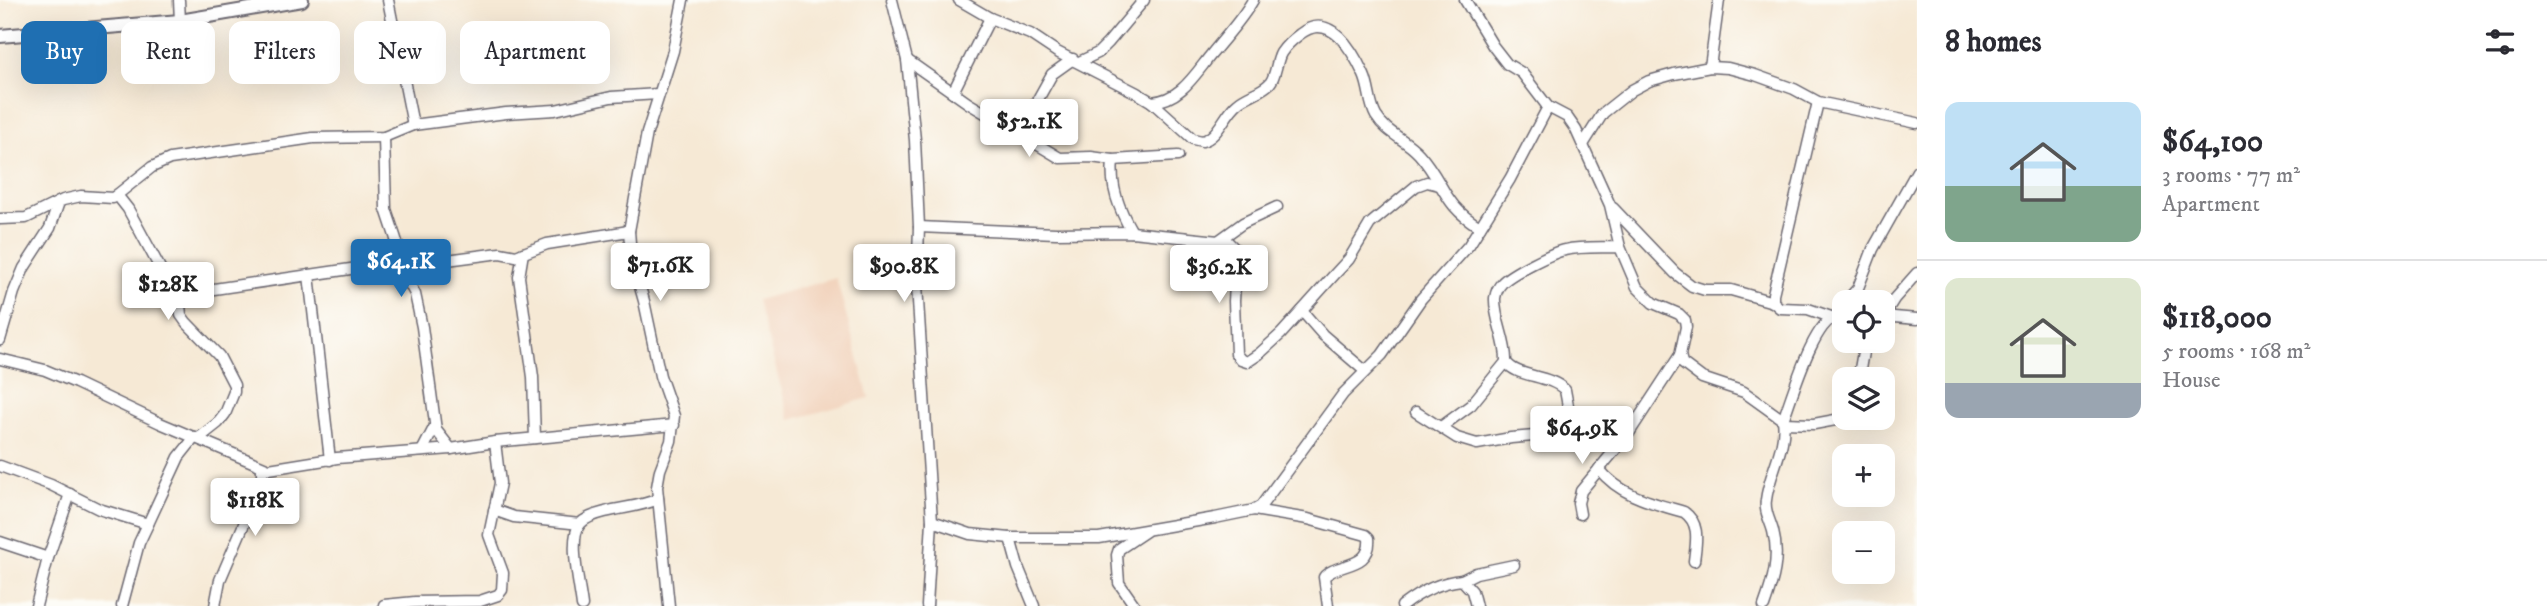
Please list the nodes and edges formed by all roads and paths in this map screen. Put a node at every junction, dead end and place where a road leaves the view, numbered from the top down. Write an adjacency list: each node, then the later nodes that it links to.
1 (178, 0): 12 (street)
2 (299, 0): 12 (main road)
3 (388, 0): 24 (street)
4 (683, 0): 19 (street)
5 (892, 0): 15 (street)
6 (959, 0): 11 (street)
7 (1144, 0): 16 (street)
8 (1254, 0): 20 (street)
9 (1465, 0): 22 (street)
10 (1719, 0): 17 (street)
11 (990, 18): 16 (street); 18 (street)
12 (180, 21)
13 (121, 26): 14 (main road)
14 (0, 36)
15 (907, 60): 18 (street); 38 (street)
16 (1076, 60): 20 (street); 25 (street)
17 (1710, 67): 21 (street); 27 (street)
18 (953, 92): 25 (street)
19 (658, 94): 24 (street); 39 (street)
20 (1152, 102): 31 (street)
21 (1818, 102): 23 (street); 52 (street)
22 (1548, 107): 27 (street); 37 (street)
23 (1917, 123)
24 (413, 125): 26 (street)
25 (1013, 130): 29 (street)
26 (384, 136): 32 (street); 42 (street)
27 (1584, 144): 34 (street)
28 (1178, 156): 29 (street)
29 (1113, 160): 40 (street)
30 (1917, 172): 49 (street)
31 (1439, 185): 37 (street); 53 (street)
32 (117, 195): 33 (street); 50 (street)
33 (59, 202): 36 (street); 58 (street)
34 (1610, 205): 43 (street); 52 (street)
35 (1277, 207): 41 (street)
36 (0, 219)
37 (1480, 227): 62 (street)
38 (919, 228): 40 (street); 85 (street)
39 (629, 231): 44 (street); 66 (street)
40 (1132, 232): 41 (street)
41 (1218, 241): 53 (street)
42 (397, 242): 45 (street); 46 (street)
43 (1620, 247): 59 (street); 61 (street)
44 (523, 253): 46 (street); 72 (street)
45 (377, 264): 46 (street); 48 (street)
46 (402, 269): 67 (street)
47 (1917, 273): 51 (street)
48 (309, 275): 50 (street); 76 (street)
49 (1855, 290)
50 (173, 296): 71 (street)
51 (1895, 298)
52 (1773, 302): 54 (street)
53 (1302, 311): 62 (street)
54 (1832, 315)
55 (1895, 317): 56 (street)
56 (1917, 319)
57 (1832, 321): 64 (street)
58 (0, 340)
59 (1680, 355): 64 (street); 70 (street)
60 (0, 359): 71 (street)
61 (1506, 362): 68 (street); 69 (street)
62 (1365, 371): 83 (street)
63 (1416, 412): 68 (street)
64 (1783, 421): 65 (street); 109 (street)
65 (1832, 421)
66 (674, 425): 72 (street); 81 (street)
67 (435, 426): 74 (street); 75 (street)
68 (1441, 428): 69 (street)
69 (1573, 433): 70 (street)
70 (1629, 433): 79 (street)
71 (197, 438): 78 (street); 86 (street)
72 (535, 438): 73 (street)
73 (495, 442): 74 (street); 82 (street)
74 (451, 449): 75 (street)
75 (422, 451): 76 (street)
76 (330, 460): 78 (street)
77 (0, 466): 80 (street)
78 (262, 467): 100 (street)
79 (1600, 469): 84 (street); 94 (street)
80 (70, 494): 86 (street); 93 (street)
81 (658, 499): 87 (street); 102 (street)
82 (494, 510): 87 (street); 97 (street)
83 (1254, 510): 88 (street); 106 (street)
84 (1580, 514)
85 (932, 521): 89 (street); 103 (street)
86 (148, 524): 99 (street)
87 (580, 524): 101 (street)
88 (1146, 530): 90 (street); 92 (street)
89 (1010, 538): 90 (street); 104 (street)
90 (1098, 538): 92 (street)
91 (0, 542): 93 (street)
92 (1119, 549): 105 (street)
93 (48, 558): 98 (street)
94 (1694, 561)
95 (1514, 565): 96 (street)
96 (1462, 580): 107 (street); 108 (street)
97 (384, 605)
98 (36, 606)
99 (122, 606)
100 (215, 606)
101 (582, 606)
102 (669, 606)
103 (927, 606)
104 (1034, 606)
105 (1135, 606)
106 (1328, 606)
107 (1402, 606)
108 (1476, 606)
109 (1764, 606)

